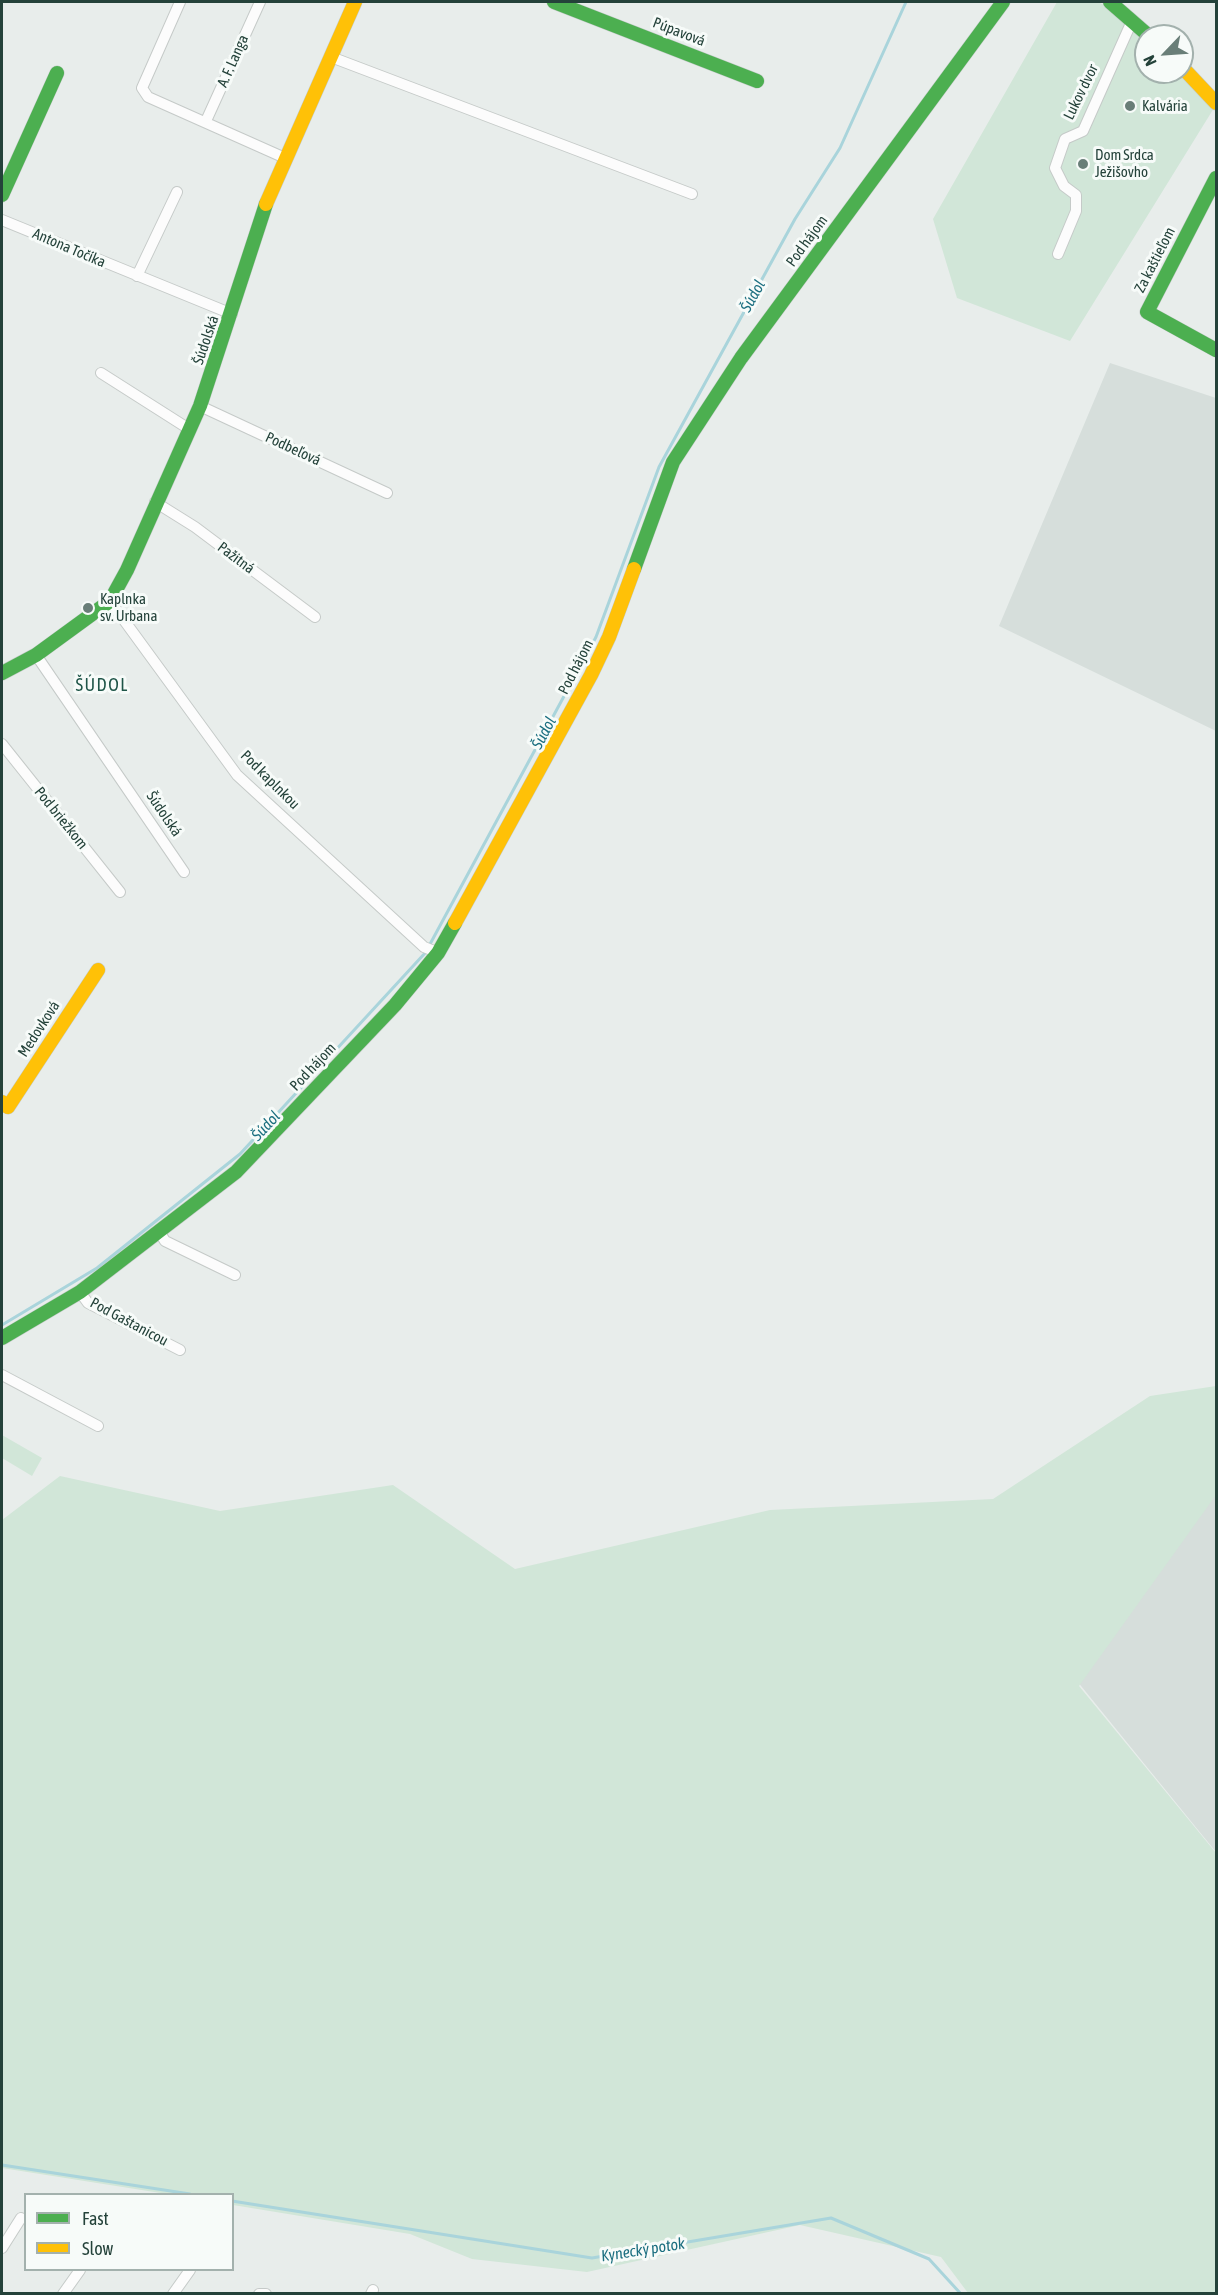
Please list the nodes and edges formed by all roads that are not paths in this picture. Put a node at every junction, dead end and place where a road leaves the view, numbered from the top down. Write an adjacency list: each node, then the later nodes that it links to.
1 (180, 2): 14 (street)
2 (260, 2): 14 (street, A. F. Langa)
3 (356, 2): 9 (street, Šúdolská)
4 (554, 2): 12 (street, Púpavová)
5 (1003, 2): 37 (street, Pod hájom)
6 (1110, 2): 7 (street)
7 (1132, 21): 8 (street); 21 (street, Lukov dvor)
8 (1135, 24)
9 (331, 57): 15 (street, Šúdolská); 18 (street)
10 (57, 73): 19 (street)
11 (1194, 80): 13 (street)
12 (757, 81)
13 (1216, 103)
14 (206, 121): 15 (street)
15 (285, 158): 23 (street, Šúdolská)
16 (1215, 183): 24 (street, Za kaštieľom)
17 (177, 192): 22 (street)
18 (692, 194)
19 (2, 195)
20 (2, 220): 22 (street, Antona Točíka)
21 (1058, 254)
22 (137, 276): 23 (street, Antona Točíka)
23 (232, 314): 26 (street, Šúdolská)
24 (1216, 350)
25 (101, 373): 27 (street)
26 (200, 406): 27 (street, Šúdolská); 28 (street, Podbeľová)
27 (189, 429): 29 (street, Šúdolská)
28 (387, 493)
29 (155, 502): 30 (street, Šúdolská); 31 (street, Pažitná)
30 (110, 601): 32 (street, Šúdolská); 37 (street, Pod kaplnkou)
31 (315, 617)
32 (36, 655): 33 (street, Šúdolská); 35 (street, Šúdolská)
33 (2, 673)
34 (2, 744): 36 (street, Pod briežkom)
35 (184, 872)
36 (120, 892)
37 (432, 950): 40 (street, Pod hájom)
38 (98, 970): 39 (street, Medovková)
39 (4, 1108)
40 (160, 1233): 41 (street); 42 (street, Pod hájom)
41 (235, 1275)
42 (80, 1292): 43 (street, Pod hájom); 44 (street, Pod Gaštanicou)
43 (2, 1338)
44 (180, 1350)
45 (2, 1375): 46 (street)
46 (98, 1426)
47 (21, 2218): 48 (street)
48 (3, 2243)
49 (79, 2271): 51 (street)
50 (189, 2271): 52 (street)
51 (63, 2294)
52 (173, 2294)
53 (259, 2294): 54 (street)
54 (266, 2294)

